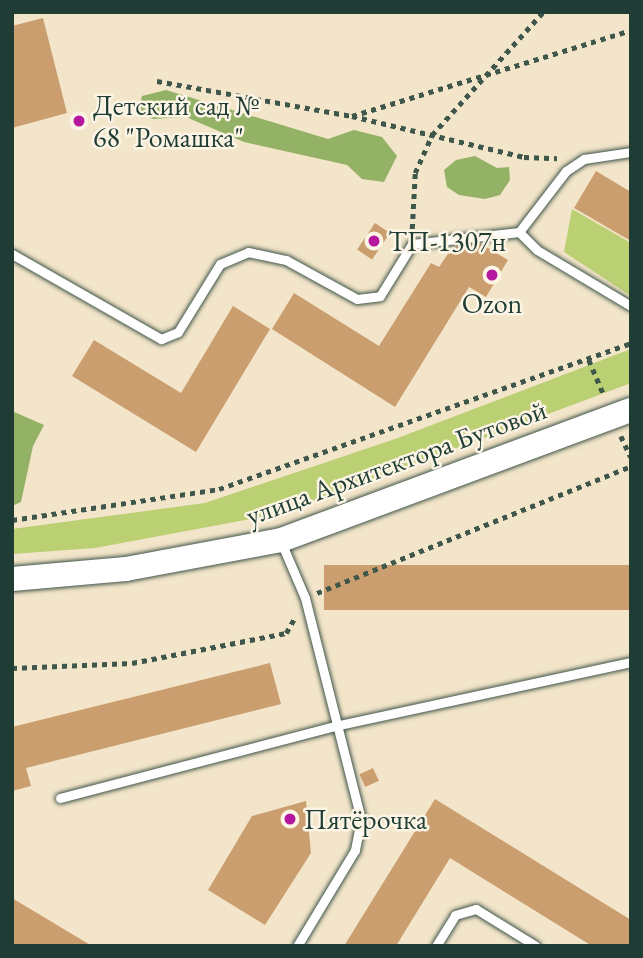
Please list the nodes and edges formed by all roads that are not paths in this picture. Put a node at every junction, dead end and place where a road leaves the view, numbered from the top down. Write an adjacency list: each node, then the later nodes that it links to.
1 (631, 152): 2 (lane)
2 (519, 232): 3 (lane); 4 (lane)
3 (12, 254)
4 (631, 306)
5 (631, 410): 6 (main road, улица Архитектора Бутовой)
6 (281, 540): 7 (main road, улица Архитектора Бутовой); 9 (lane)
7 (12, 579)
8 (631, 662): 9 (lane)
9 (335, 726): 10 (lane); 11 (lane)
10 (60, 798)
11 (297, 946)
12 (436, 946): 13 (lane)
13 (536, 946)

